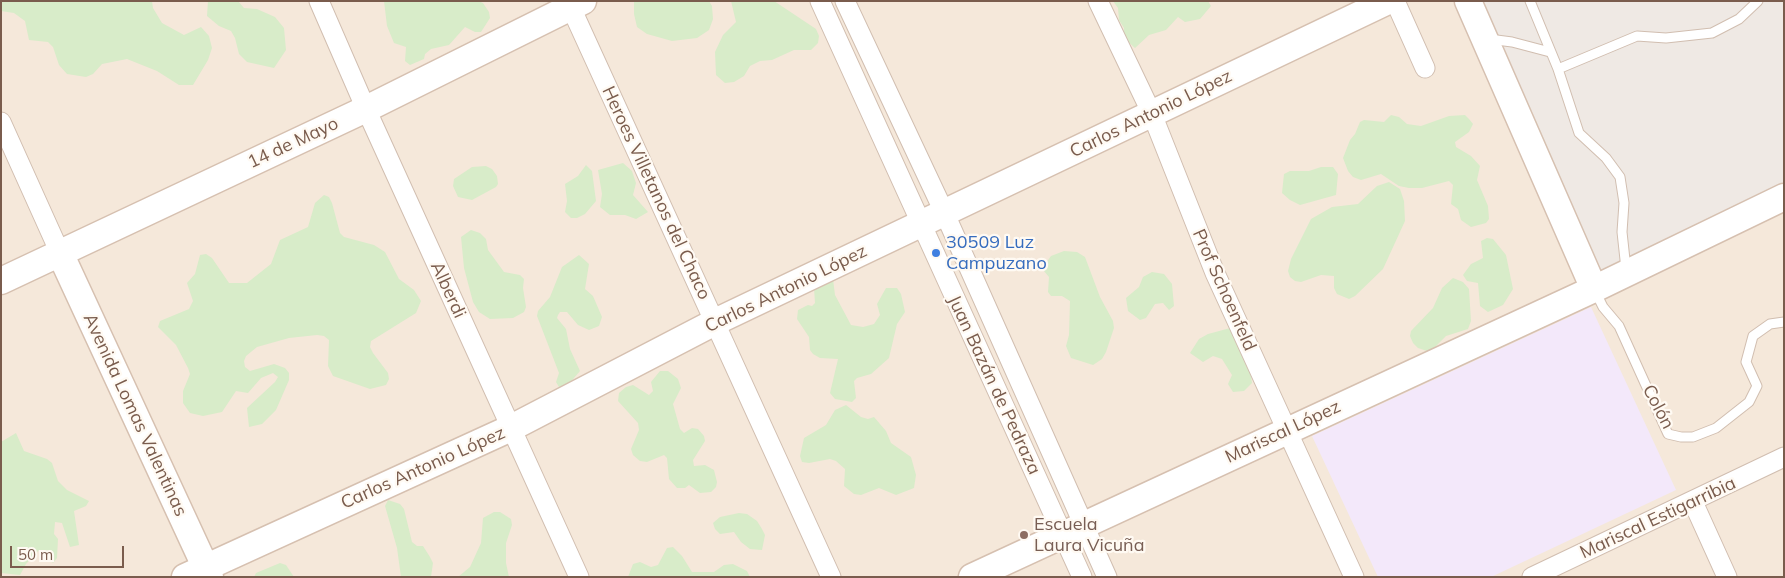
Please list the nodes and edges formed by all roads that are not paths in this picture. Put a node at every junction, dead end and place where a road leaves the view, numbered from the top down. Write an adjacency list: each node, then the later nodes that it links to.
1 (319, 1): 15 (street, Alberdi)
2 (820, 1): 19 (street, Juan Bazán de Pedraza)
3 (845, 1): 19 (street)
4 (1098, 1): 16 (street, Prof Schoenfeld)
5 (1388, 1): 16 (main road, Carlos Antonio López)
6 (1395, 1): 13 (street)
7 (1468, 1): 11 (main road)
8 (1530, 1): 12 (lane)
9 (1758, 1): 14 (lane)
10 (574, 3): 15 (main road, 14 de Mayo); 24 (street, Heroes Villetanos del Chaco)
11 (1485, 38): 12 (lane); 23 (main road)
12 (1550, 52): 14 (lane)
13 (1425, 68)
14 (1558, 69): 21 (lane)
15 (366, 109): 20 (main road, 14 de Mayo); 26 (street, Alberdi)
16 (1152, 114): 19 (main road, Carlos Antonio López); 27 (street, Prof Schoenfeld)
17 (1, 122): 20 (street)
18 (1784, 197): 21 (main road, Mariscal López)
19 (933, 219): 24 (main road, Carlos Antonio López); 30 (street); 30 (street, Juan Bazán de Pedraza)
20 (60, 253): 22 (main road, 14 de Mayo); 31 (main road, Avenida Lomas Valentinas)
21 (1627, 272): 23 (main road, Mariscal López)
22 (1, 281)
23 (1594, 288): 25 (lane, Colón); 27 (main road, Mariscal López)
24 (716, 322): 26 (main road, Carlos Antonio López); 34 (street, Heroes Villetanos del Chaco)
25 (1784, 322)
26 (511, 428): 31 (main road, Carlos Antonio López); 33 (street, Alberdi)
27 (1288, 430): 30 (main road, Mariscal López); 32 (street, Prof Schoenfeld)
28 (1784, 457): 29 (street, Mariscal Estigarribia)
29 (1692, 502): 38 (street, Mariscal Estigarribia); 39 (street)
30 (1073, 528): 35 (main road, Mariscal López); 36 (street, Juan Bazán de Pedraza); 37 (street)
31 (200, 573)
32 (1353, 576)
33 (579, 577)
34 (831, 577)
35 (972, 577)
36 (1082, 577)
37 (1107, 577)
38 (1532, 577)
39 (1726, 577)

